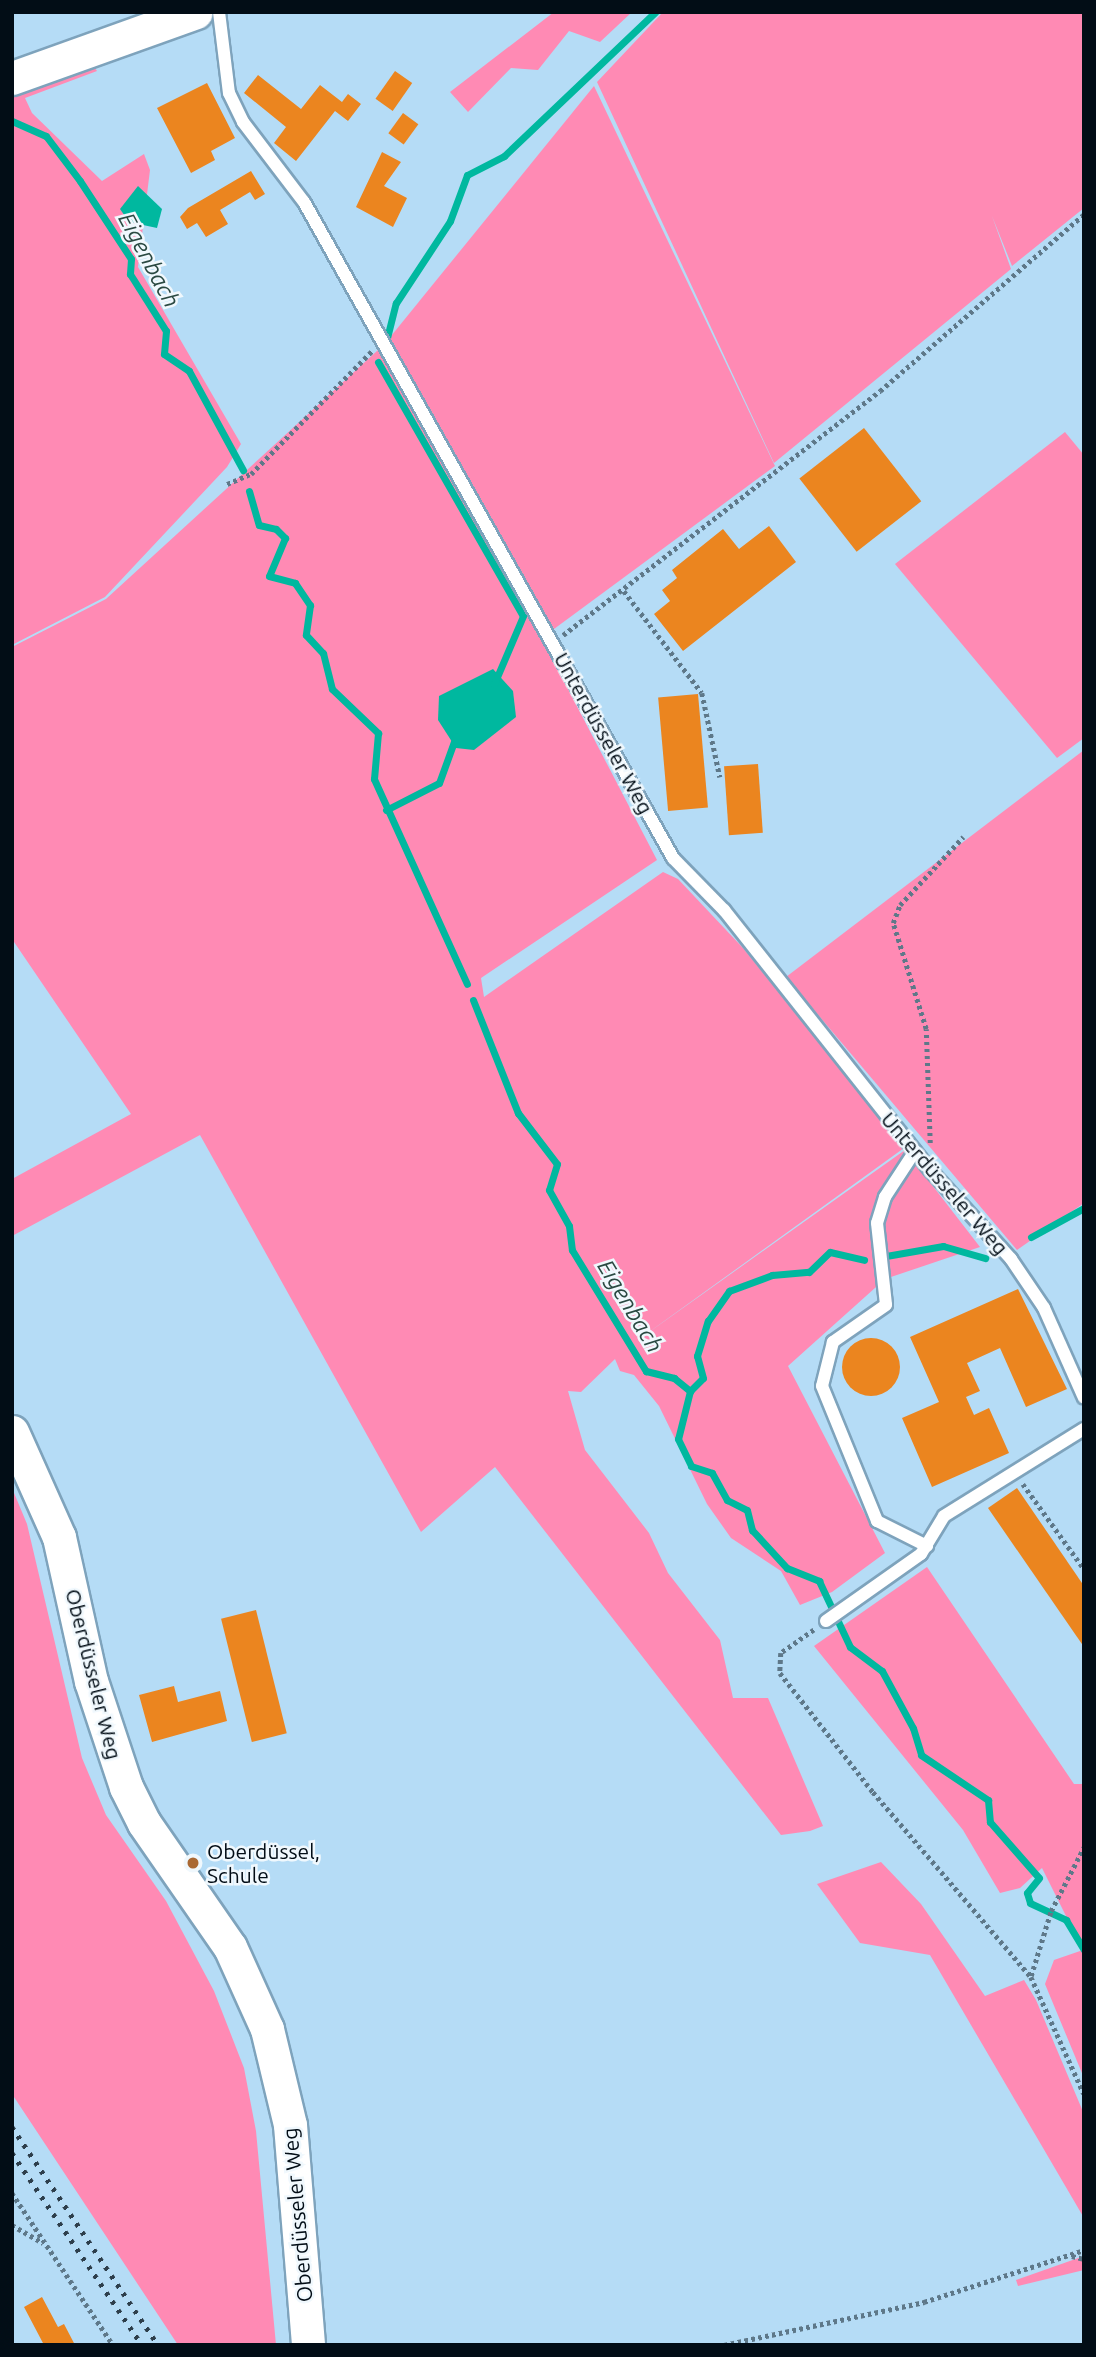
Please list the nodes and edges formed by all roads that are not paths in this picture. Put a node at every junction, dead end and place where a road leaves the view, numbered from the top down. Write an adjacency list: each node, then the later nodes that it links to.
1 (196, 12): 3 (street)
2 (219, 12): 4 (lane, Unterdüsseler Weg)
3 (12, 78)
4 (915, 1151): 5 (lane, Unterdüsseler Weg); 8 (lane)
5 (1084, 1398)
6 (1084, 1429): 8 (lane)
7 (12, 1432): 10 (street, Oberdüsseler Weg)
8 (927, 1546): 9 (lane)
9 (826, 1621)
10 (308, 2345)

